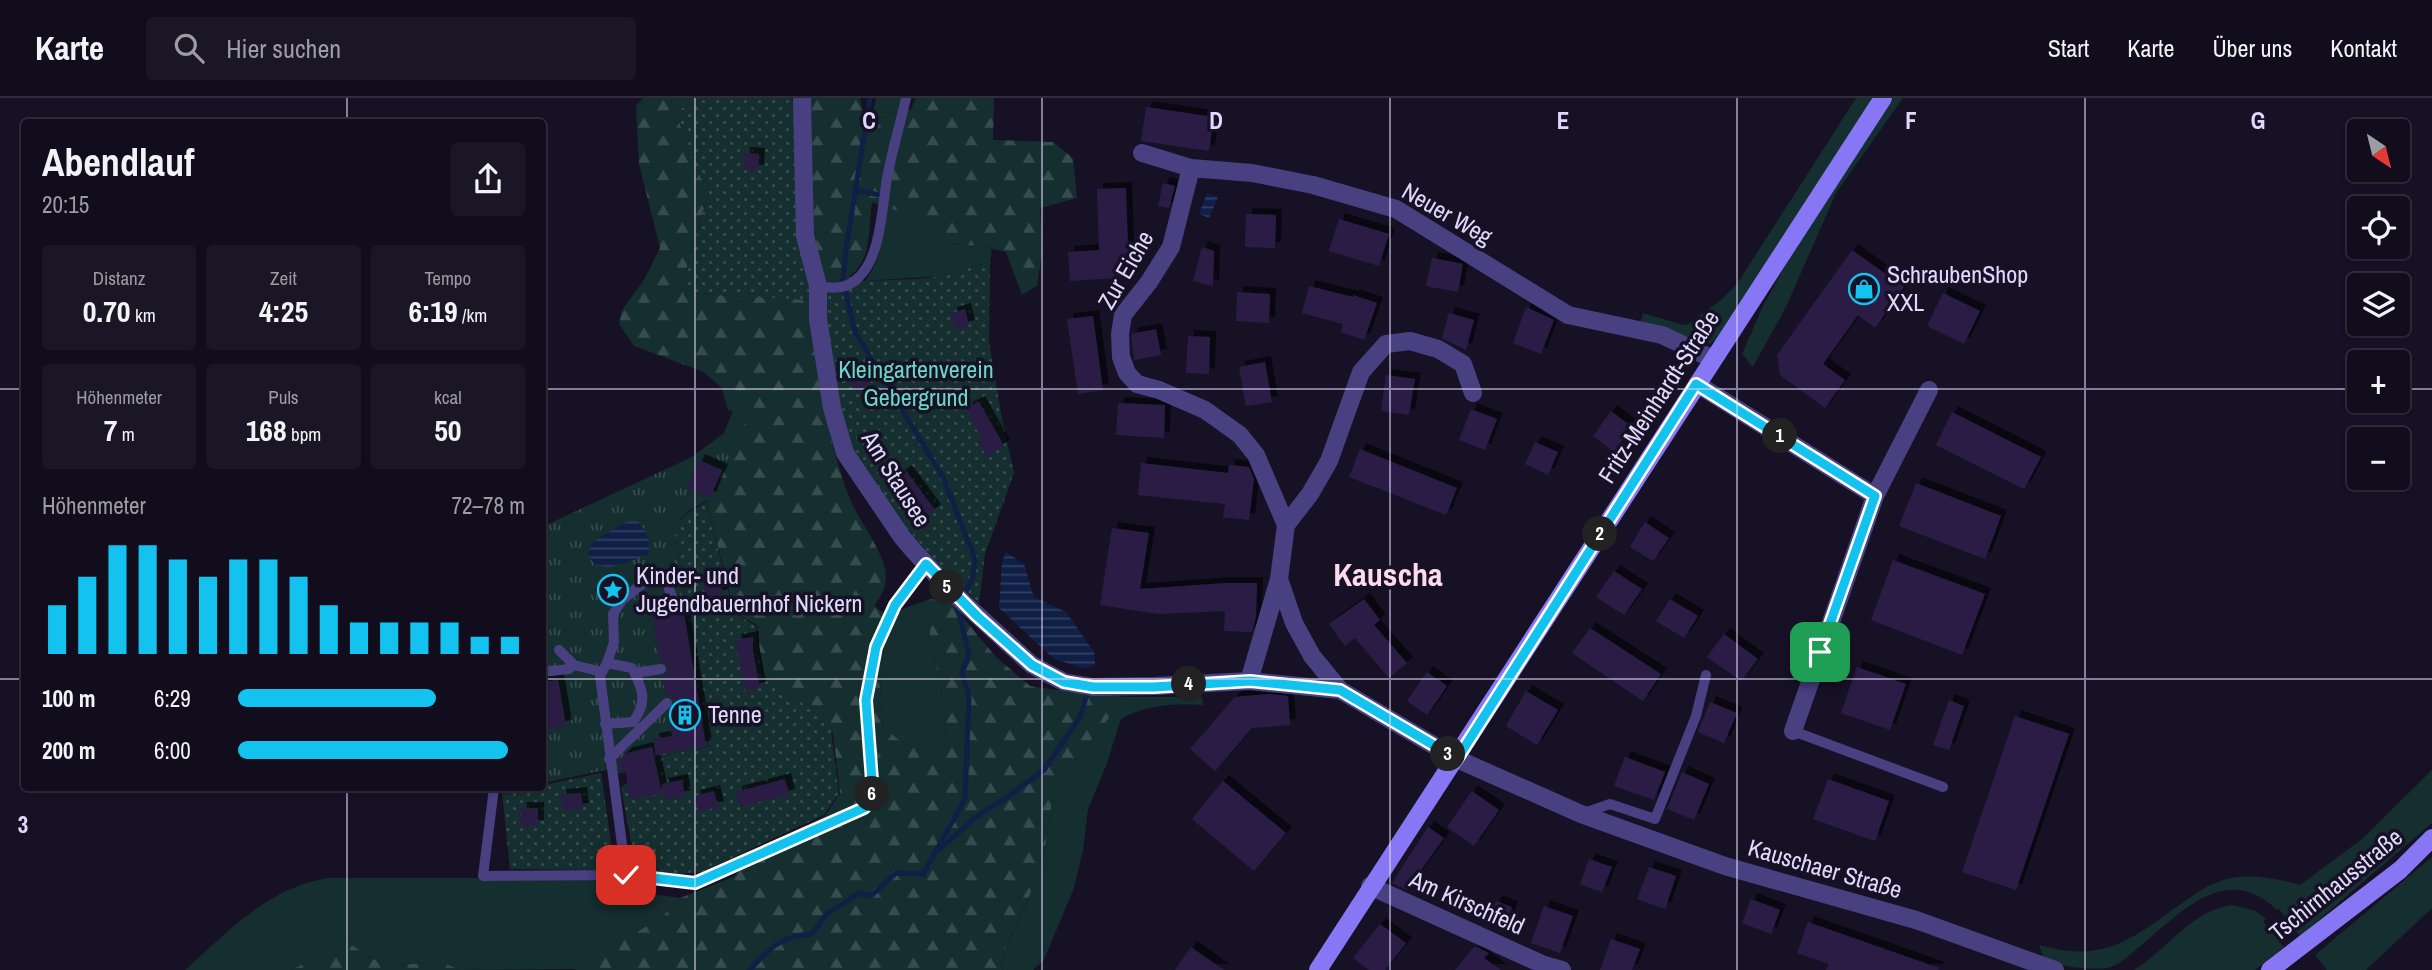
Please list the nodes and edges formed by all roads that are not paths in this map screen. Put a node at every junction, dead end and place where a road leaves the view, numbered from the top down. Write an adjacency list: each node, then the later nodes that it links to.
1 (802, 98): 6 (street, Am Stausee)
2 (906, 98): 6 (lane)
3 (1883, 98): 7 (street, Fritz-Meinhardt-Straße)
4 (1142, 153): 5 (street, Neuer Weg)
5 (1191, 168): 7 (street, Neuer Weg); 12 (street, Zur Eiche)
6 (818, 286): 13 (street, Am Stausee)
7 (1713, 359): 8 (street, Fritz-Meinhardt-Straße)
8 (1696, 384): 11 (street); 31 (street, Fritz-Meinhardt-Straße)
9 (1929, 390): 11 (street)
10 (1473, 393): 12 (street)
11 (1875, 496): 29 (street)
12 (1286, 526): 14 (street)
13 (926, 564): 23 (street, Am Stausee); 36 (lane)
14 (1279, 579): 23 (street); 24 (street)
15 (674, 603): 18 (lane)
16 (559, 650): 17 (lane)
17 (574, 666): 18 (lane); 20 (lane)
18 (604, 667): 21 (lane); 28 (lane)
19 (661, 669): 21 (lane)
20 (546, 672)
21 (635, 673): 27 (lane)
22 (1706, 675): 34 (lane)
23 (1250, 681): 24 (street)
24 (1340, 690): 31 (street)
25 (667, 703): 26 (lane)
26 (649, 721): 27 (lane); 30 (lane)
27 (633, 722): 28 (lane)
28 (605, 724): 30 (lane)
29 (1793, 731): 32 (lane)
30 (609, 759): 36 (lane)
31 (1457, 759): 34 (street, Kauschaer Straße); 37 (street, Fritz-Meinhardt-Straße)
32 (1943, 787)
33 (494, 791): 36 (lane)
34 (1581, 814): 41 (street, Kauschaer Straße)
35 (2432, 838): 42 (street, Tschirnhausstraße)
36 (626, 875)
37 (1370, 886): 38 (street, Am Kirschfeld); 39 (street, Fritz-Meinhardt-Straße)
38 (1542, 967): 40 (street, Am Kirschfeld)
39 (1318, 970)
40 (1562, 970)
41 (2055, 970)
42 (2270, 970)

